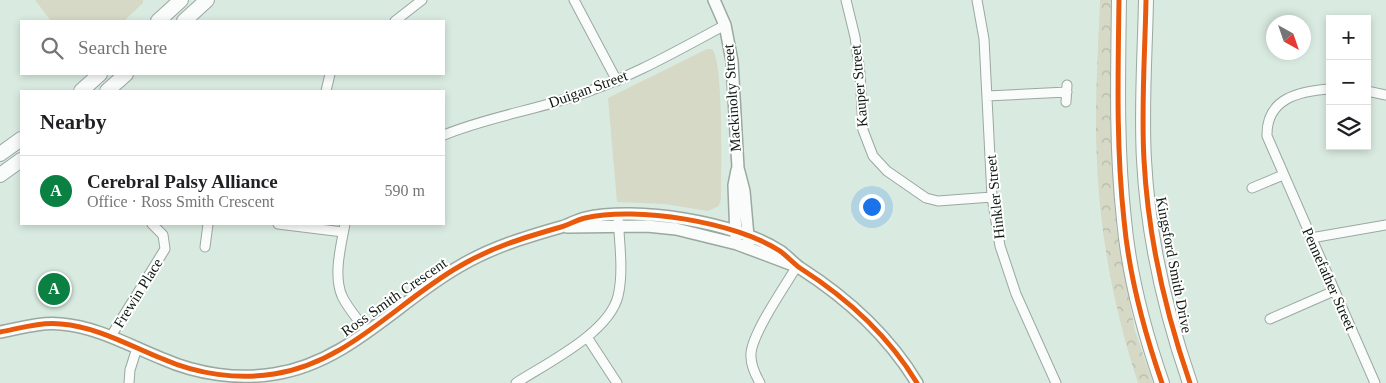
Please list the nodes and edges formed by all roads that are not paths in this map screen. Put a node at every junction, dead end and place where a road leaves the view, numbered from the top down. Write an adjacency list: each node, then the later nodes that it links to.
1 (181, 0): 11 (main road)
2 (207, 0): 12 (main road)
3 (422, 0): 13 (street)
4 (574, 0): 19 (street)
5 (714, 0): 14 (street, Mackinolty Street)
6 (846, 0): 36 (street, Kauper Street)
7 (977, 0): 26 (street, Hinkler Street)
8 (1119, 0): 15 (main road)
9 (1126, 0): 15 (street)
10 (1147, 2): 66 (main road, Kingsford Smith Drive)
11 (159, 20)
12 (185, 20)
13 (396, 20)
14 (725, 25): 19 (street, Duigan Street); 32 (street, Mackinolty Street)
15 (1119, 27): 65 (main road)
16 (99, 75): 20 (main road)
17 (330, 75): 22 (street)
18 (121, 76): 21 (main road)
19 (617, 81): 28 (street, Duigan Street)
20 (82, 90)
21 (108, 90)
22 (326, 90)
23 (1326, 90): 34 (street, Pennefather Street)
24 (1371, 92): 25 (street)
25 (1386, 95)
26 (988, 96): 27 (street); 36 (street, Hinkler Street)
27 (1066, 102)
28 (445, 135)
29 (20, 139): 30 (main road)
30 (0, 154)
31 (20, 161): 33 (main road)
32 (738, 168): 37 (street, Mackinolty Street); 46 (street, Mackinolty Street)
33 (0, 175)
34 (1283, 175): 35 (street); 47 (street, Pennefather Street)
35 (1252, 188)
36 (992, 197): 64 (street, Hinkler Street)
37 (735, 207): 39 (street); 45 (street, Mackinolty Street)
38 (619, 221): 39 (street, Ross Smith Crescent); 48 (street, Ross Smith Crescent); 54 (street, Ross Smith Crescent); 57 (street)
39 (708, 224): 45 (street, Ross Smith Crescent)
40 (1386, 224): 47 (street)
41 (153, 225): 56 (street, Frewin Place)
42 (208, 225): 49 (street)
43 (294, 225): 44 (street)
44 (344, 228): 54 (street)
45 (736, 232): 46 (street, Ross Smith Crescent); 48 (street, Mackinolty Street)
46 (748, 235): 50 (street, Mackinolty Street); 51 (street, Ross Smith Crescent)
47 (1311, 238): 52 (street, Pennefather Street)
48 (737, 244): 50 (street, Ross Smith Crescent)
49 (205, 247)
50 (749, 248): 51 (street, Ross Smith Crescent)
51 (797, 266): 62 (street); 63 (street, Ross Smith Crescent)
52 (1334, 290): 53 (street); 67 (street, Pennefather Street)
53 (1270, 318)
54 (366, 331): 58 (street, Ross Smith Crescent)
55 (3, 333): 56 (street, Ross Smith Crescent)
56 (111, 336): 58 (street, Ross Smith Crescent)
57 (587, 337): 60 (street); 61 (street)
58 (137, 348): 59 (street)
59 (129, 383)
60 (516, 383)
61 (617, 383)
62 (760, 383)
63 (916, 383)
64 (1056, 383)
65 (1162, 383)
66 (1190, 383)
67 (1374, 383)

